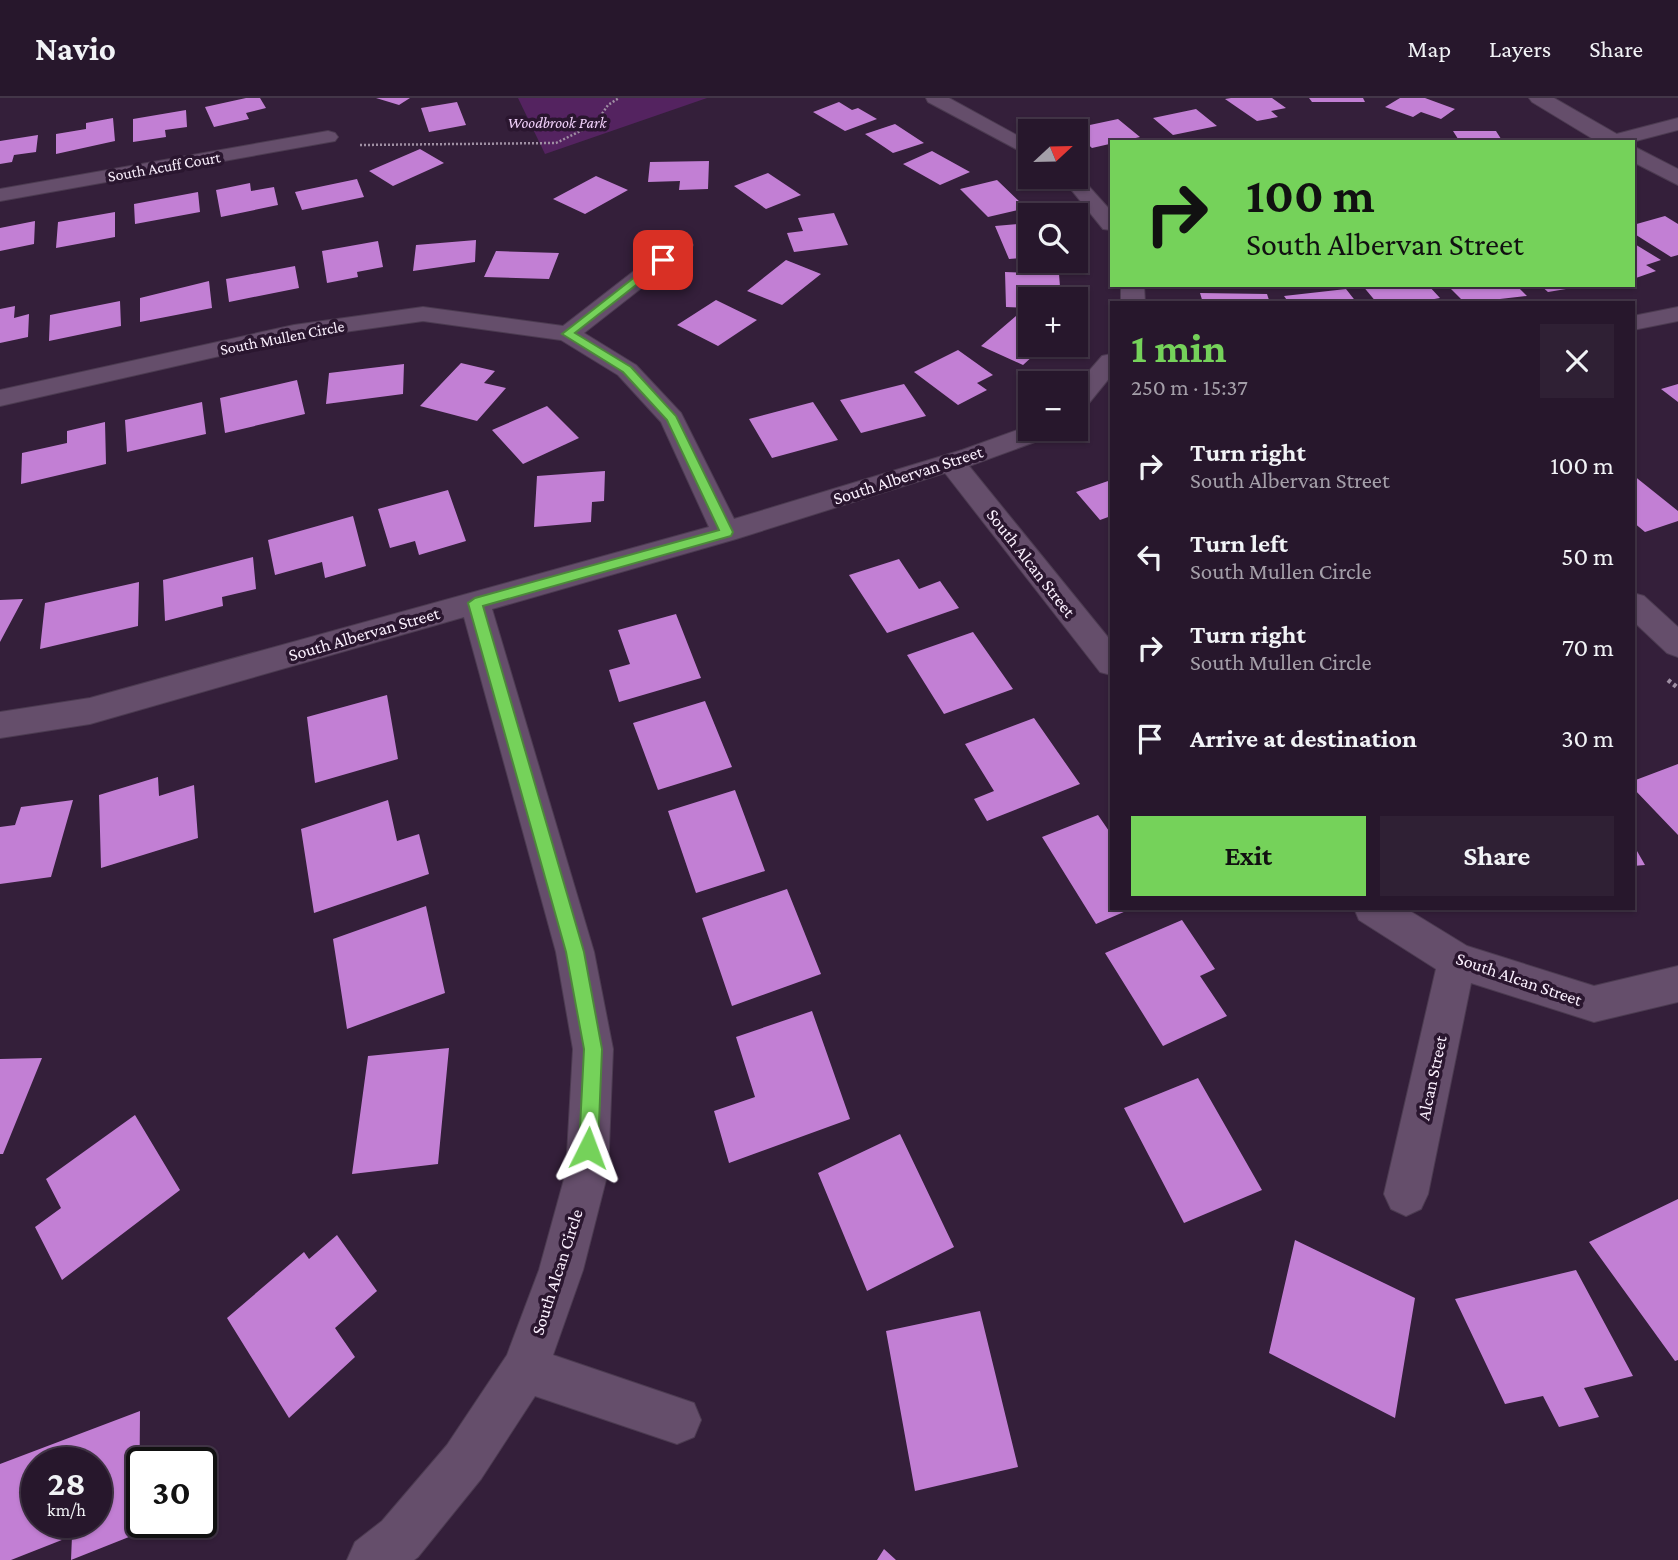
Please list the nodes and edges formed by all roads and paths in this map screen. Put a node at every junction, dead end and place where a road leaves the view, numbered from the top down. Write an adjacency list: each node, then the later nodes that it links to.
1 (619, 98): 5 (path)
2 (935, 98): 8 (street)
3 (1539, 98): 6 (street)
4 (1678, 124): 7 (street)
5 (328, 137): 14 (street, South Acuff Court)
6 (1611, 140)
7 (1617, 140)
8 (1018, 144)
9 (1635, 154): 10 (street)
10 (1678, 178)
11 (1110, 188): 13 (street)
12 (1082, 189): 13 (street)
13 (1086, 193): 15 (street)
14 (0, 195)
15 (1110, 223)
16 (682, 245): 19 (street)
17 (1678, 314): 18 (street)
18 (1635, 323)
19 (568, 334): 22 (street, South Mullen Circle); 25 (street, South Mullen Circle)
20 (1110, 364): 21 (street)
21 (1088, 389)
22 (0, 398)
23 (1018, 438): 24 (street, South Albervan Street)
24 (951, 462): 25 (street, South Albervan Street); 29 (street, South Alcan Street)
25 (726, 532): 26 (street, South Albervan Street)
26 (475, 603): 30 (street, South Albervan Street); 35 (street, South Alcan Circle)
27 (1635, 606): 28 (street)
28 (1678, 645)
29 (1110, 662)
30 (0, 725)
31 (1375, 910): 32 (street, South Alcan Street)
32 (1457, 961): 33 (street, South Alcan Street); 34 (street, Alcan Street)
33 (1678, 984)
34 (1406, 1194)
35 (525, 1369): 36 (street); 37 (street, South Alcan Circle)
36 (677, 1420)
37 (373, 1560)

